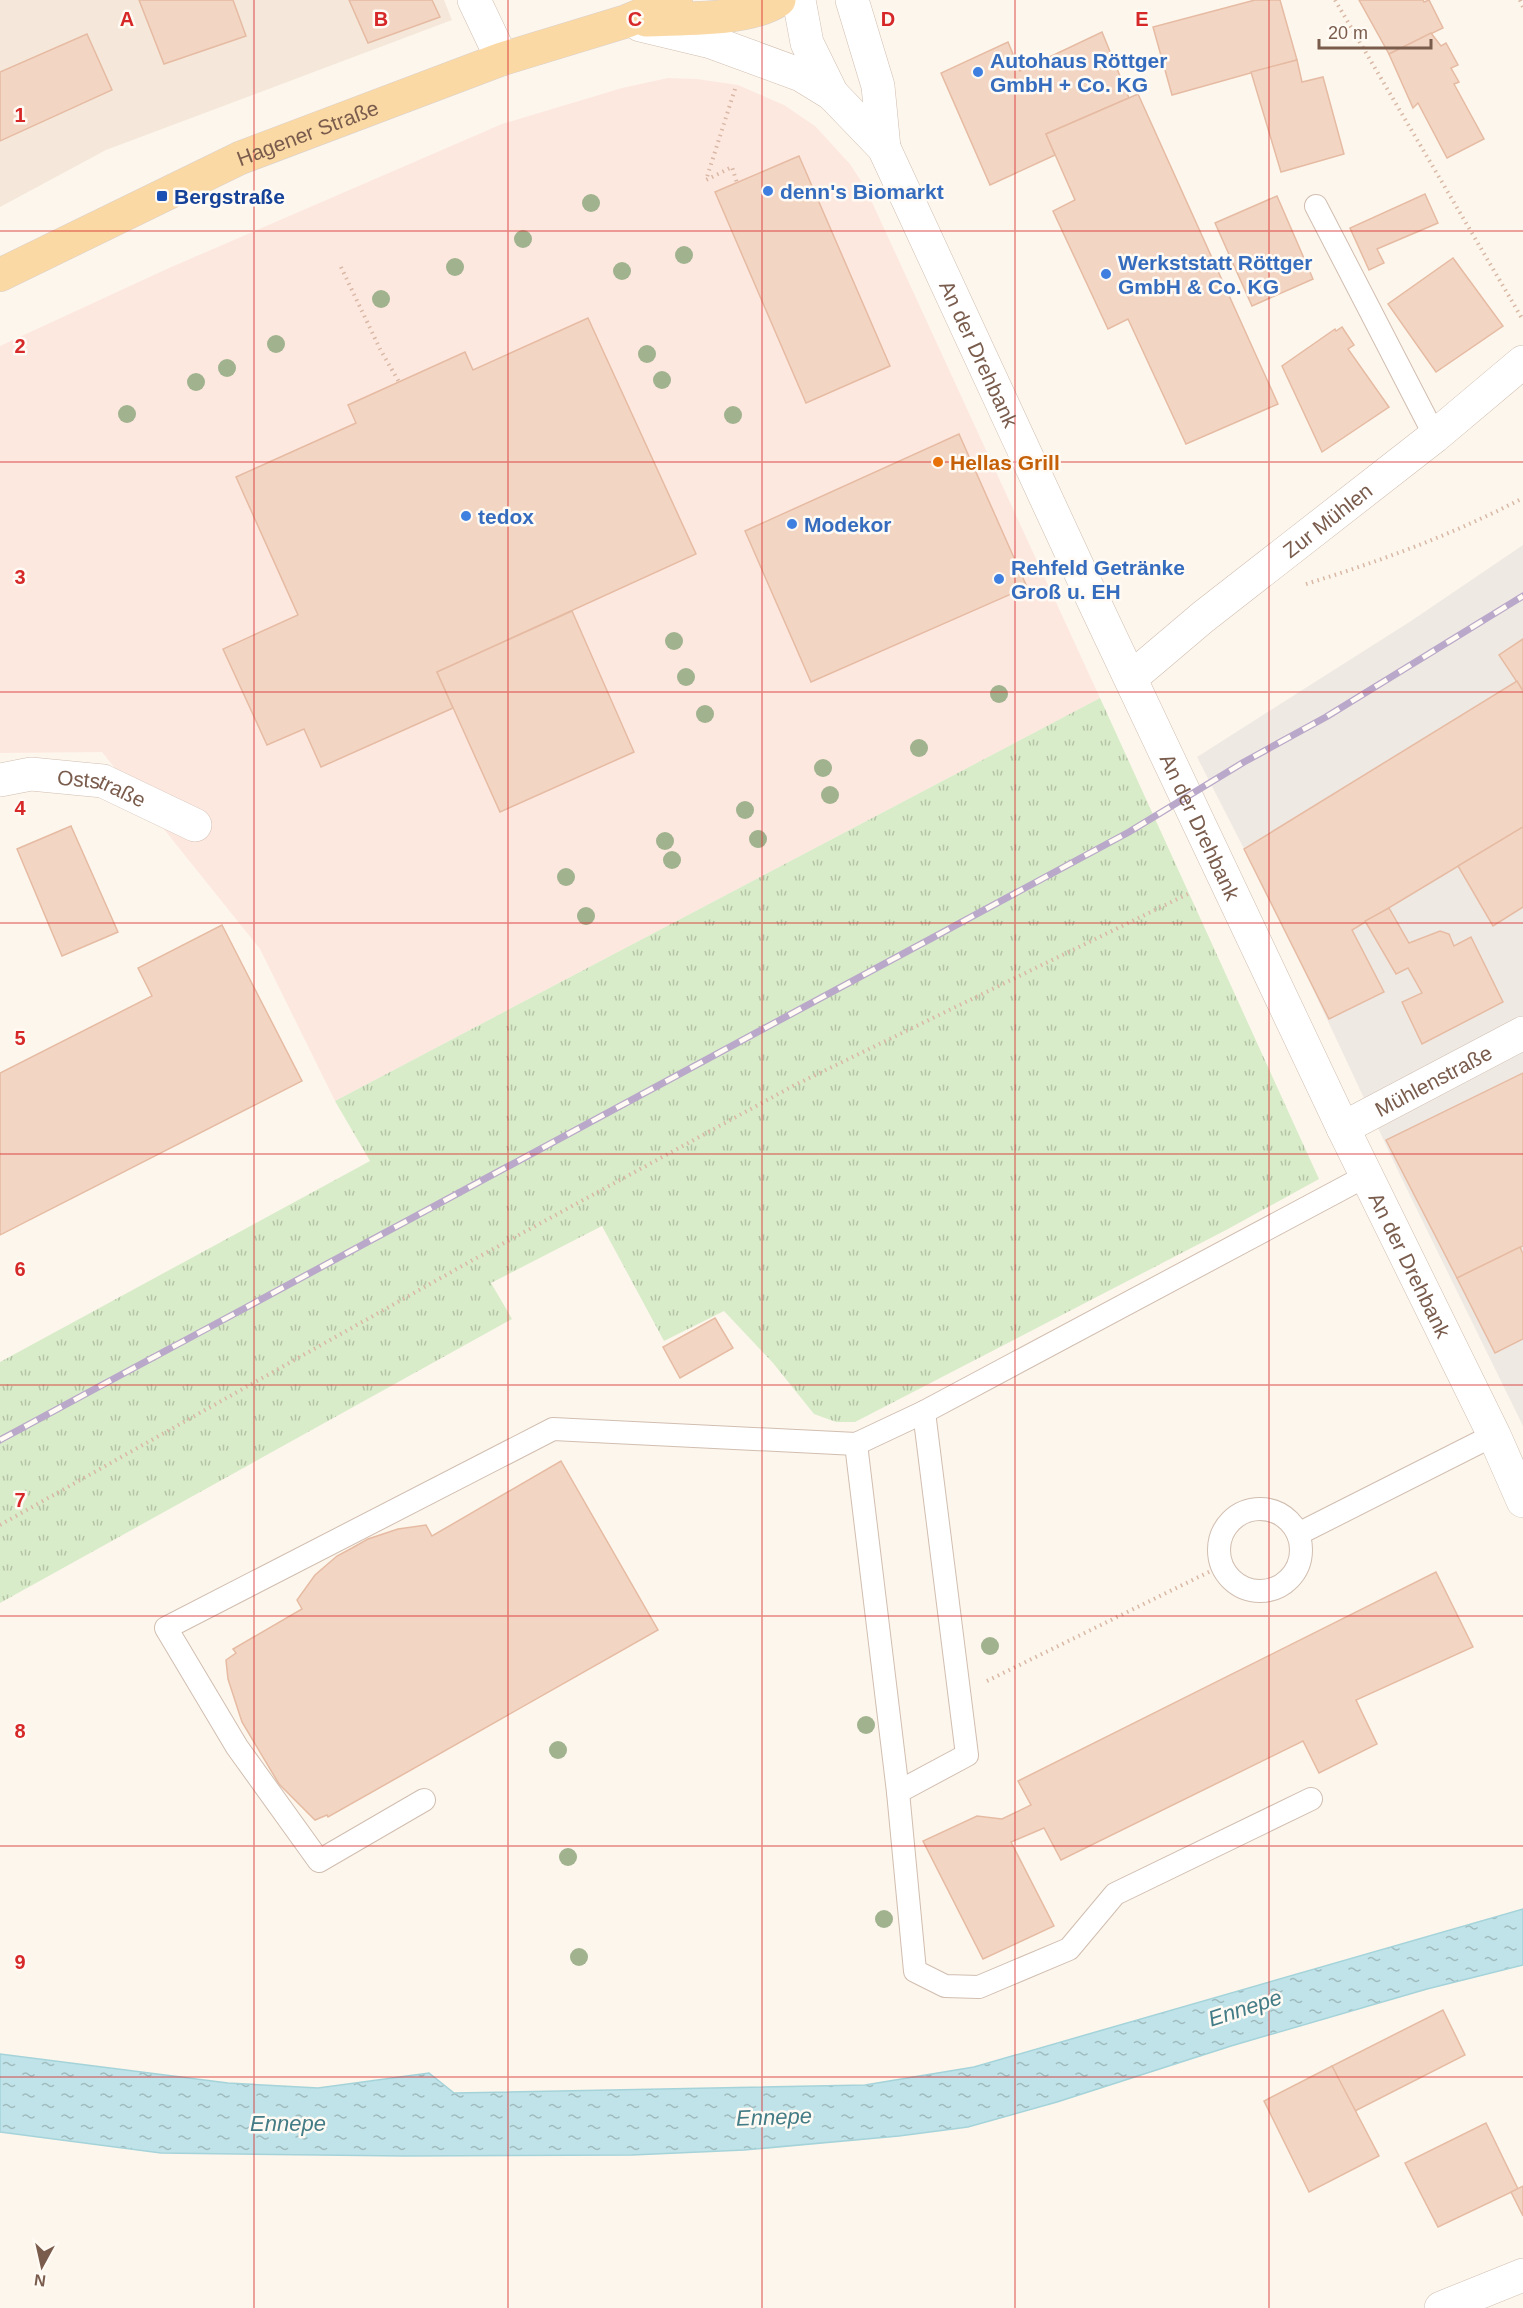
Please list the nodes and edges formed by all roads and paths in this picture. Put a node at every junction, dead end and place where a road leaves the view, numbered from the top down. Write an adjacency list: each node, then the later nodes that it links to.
1 (474, 0): 10 (street)
2 (676, 0): 9 (main road, Hagener Straße)
3 (779, 0): 9 (main road, Hagener Straße)
4 (799, 0): 11 (street, An der Drehbank)
5 (852, 0): 13 (street, An der Drehbank)
6 (1335, 0): 18 (path)
7 (1520, 0): 8 (path)
8 (1523, 7)
9 (627, 21): 10 (main road, Hagener Straße); 11 (street, An der Drehbank)
10 (502, 59): 17 (main road, Hagener Straße)
11 (832, 94): 13 (street, An der Drehbank)
12 (722, 126): 14 (path)
13 (884, 148): 24 (street, An der Drehbank)
14 (737, 183)
15 (1316, 206): 21 (lane)
16 (341, 267): 20 (path)
17 (0, 275)
18 (1523, 320)
19 (1523, 362): 21 (street, Zur Mühlen)
20 (399, 382)
21 (1436, 436): 24 (street, Zur Mühlen)
22 (1523, 498): 23 (path)
23 (1302, 586)
24 (1131, 678): 27 (street, An der Drehbank)
25 (0, 780): 26 (street, Oststraße)
26 (195, 825)
27 (1225, 876): 29 (street, An der Drehbank); 35 (path)
28 (1523, 1033): 29 (street, Mühlenstraße)
29 (1342, 1128): 30 (street, An der Drehbank)
30 (1366, 1176): 31 (lane); 33 (street, An der Drehbank)
31 (924, 1412): 32 (lane); 38 (lane)
32 (856, 1444): 39 (lane); 41 (lane)
33 (1507, 1450): 34 (street, An der Drehbank); 36 (lane)
34 (1523, 1501)
35 (0, 1525)
36 (1298, 1534): 37 (lane); 37 (lane)
37 (1221, 1566): 38 (path)
38 (960, 1695): 39 (lane)
39 (898, 1792): 40 (lane)
40 (1311, 1799)
41 (424, 1800)
42 (1523, 2275): 43 (street)
43 (1441, 2308)

